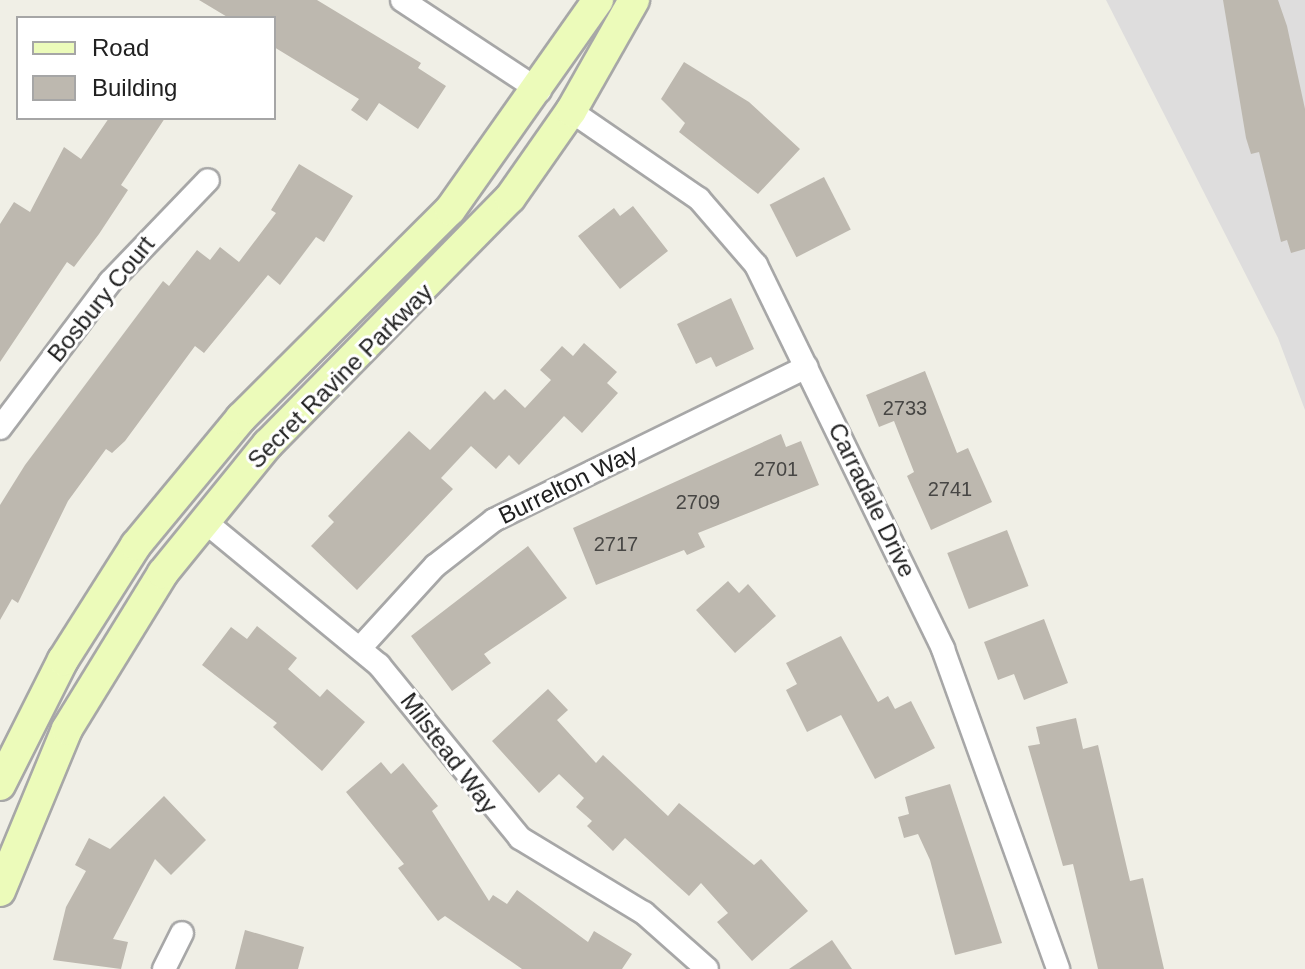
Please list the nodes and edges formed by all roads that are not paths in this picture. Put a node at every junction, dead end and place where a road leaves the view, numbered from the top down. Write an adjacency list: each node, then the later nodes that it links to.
1 (402, 0): 4 (street)
2 (598, 0): 4 (main road, Secret Ravine Parkway)
3 (634, 0): 5 (main road, Secret Ravine Parkway)
4 (540, 91): 9 (main road, Secret Ravine Parkway)
5 (571, 111): 7 (street, Carradale Drive); 10 (main road, Secret Ravine Parkway)
6 (208, 180): 8 (street, Bosbury Court)
7 (807, 367): 11 (street, Burrelton Way); 17 (street, Carradale Drive)
8 (1, 425)
9 (173, 496): 10 (main road); 12 (main road, Secret Ravine Parkway)
10 (203, 520): 11 (street, Milstead Way); 13 (main road, Secret Ravine Parkway)
11 (361, 647): 16 (street, Milstead Way)
12 (0, 785)
13 (2, 880)
14 (182, 933): 15 (street)
15 (164, 969)
16 (707, 969)
17 (1058, 969)

